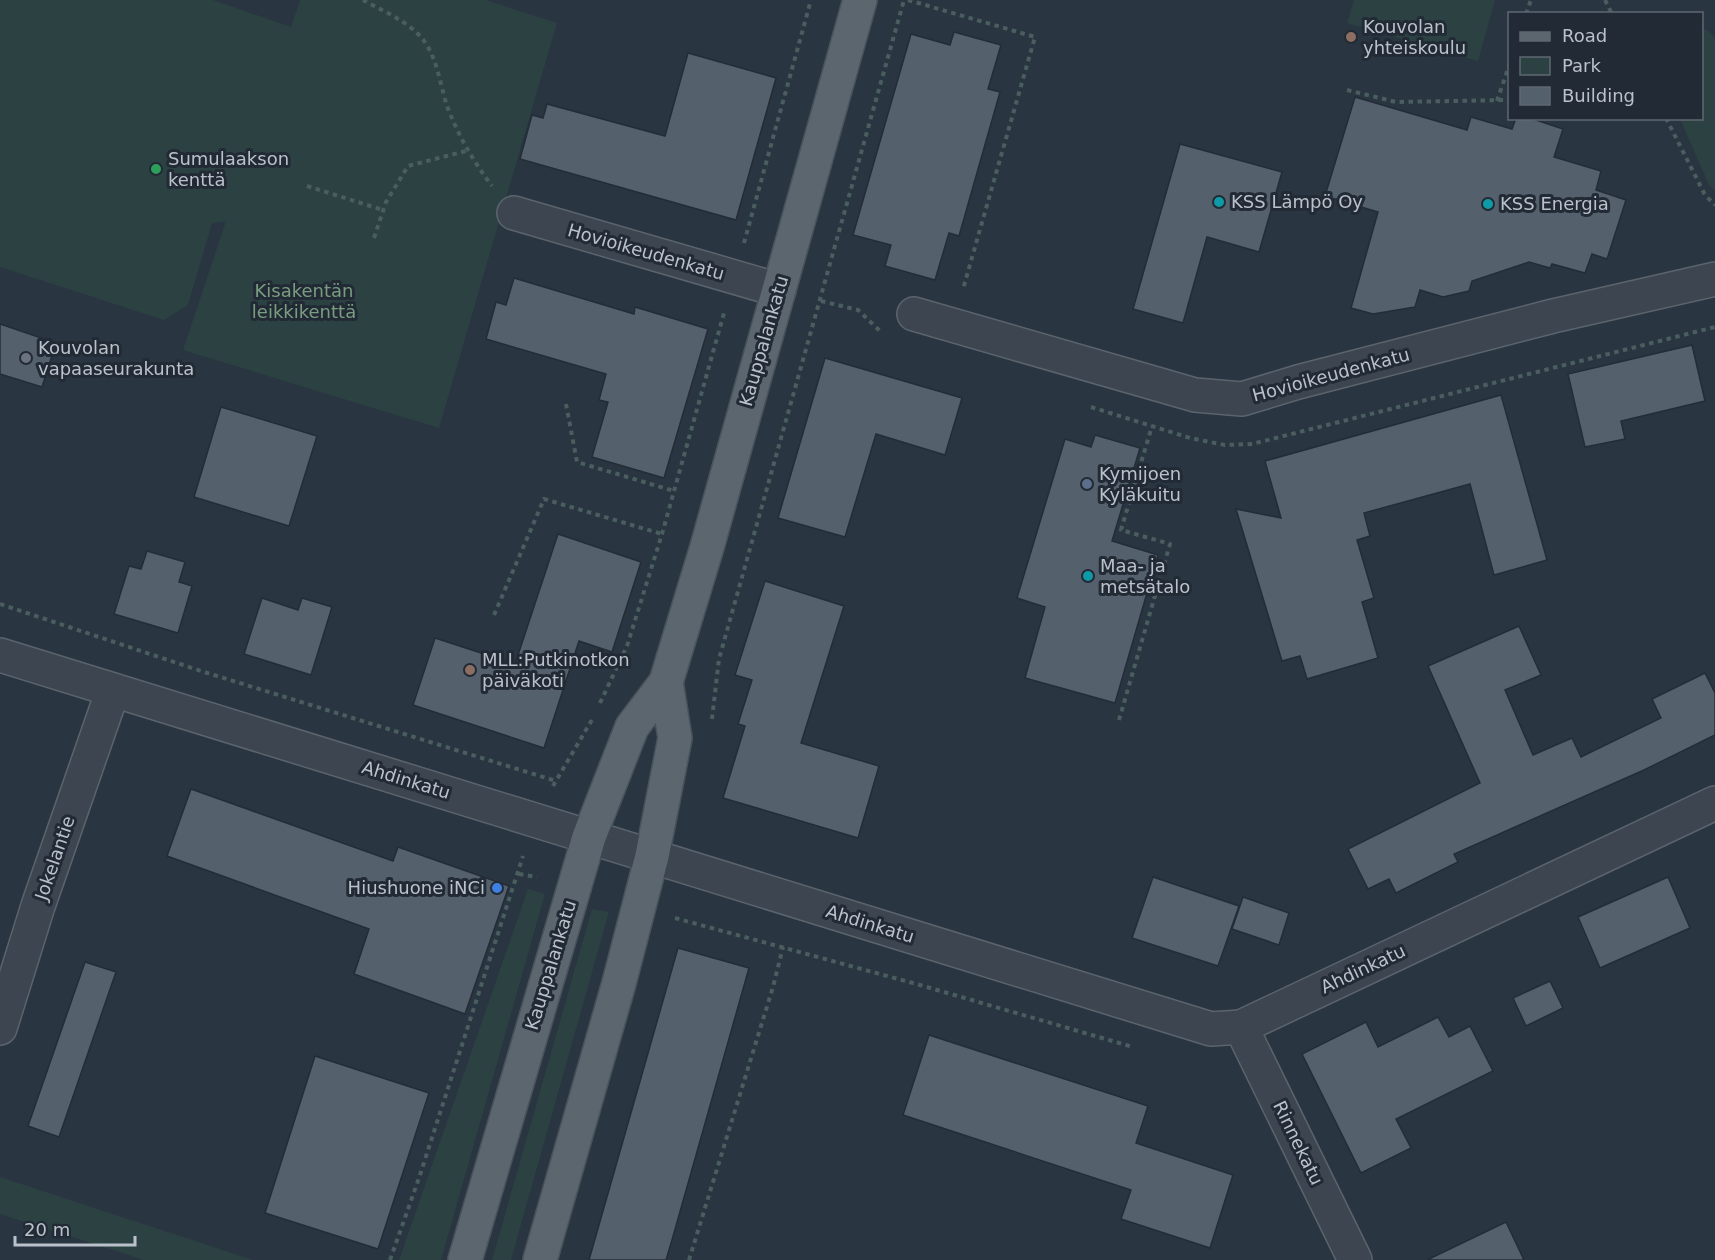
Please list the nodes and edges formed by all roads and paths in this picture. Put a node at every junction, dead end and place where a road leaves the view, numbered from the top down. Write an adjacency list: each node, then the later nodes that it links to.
1 (363, 0): 10 (path)
2 (811, 0): 16 (path)
3 (860, 0): 18 (main road, Kauppalankatu)
4 (906, 0): 20 (path); 31 (path)
5 (1508, 66): 8 (path)
6 (1347, 90): 8 (path)
7 (1508, 100): 8 (path)
8 (1497, 101)
9 (1666, 120): 12 (path)
10 (466, 151): 13 (path); 14 (path)
11 (307, 186): 13 (path)
12 (1715, 205)
13 (383, 210): 15 (path)
14 (514, 213): 16 (street, Hovioikeudenkatu)
15 (374, 238)
16 (734, 277): 18 (street, Hovioikeudenkatu); 23 (path)
17 (1715, 279): 20 (street, Hovioikeudenkatu)
18 (779, 290): 28 (main road, Kauppalankatu)
19 (914, 314): 20 (street, Hovioikeudenkatu)
20 (953, 325)
21 (566, 404): 23 (path)
22 (1152, 426): 30 (path)
23 (674, 491): 24 (path)
24 (662, 534): 26 (path); 32 (path)
25 (0, 604): 32 (path)
26 (494, 615)
27 (0, 655): 29 (street, Ahdinkatu)
28 (666, 682): 35 (main road, Kauppalankatu); 37 (main road, Kauppalankatu)
29 (113, 690): 35 (street, Ahdinkatu); 41 (street, Jokelantie)
30 (1119, 720)
31 (711, 729)
32 (556, 782): 33 (path)
33 (551, 789)
34 (1715, 803): 40 (street, Ahdinkatu)
35 (589, 837): 37 (street, Ahdinkatu); 44 (main road, Kauppalankatu)
36 (525, 850): 43 (path)
37 (652, 856): 40 (street, Ahdinkatu); 45 (main road, Kauppalankatu)
38 (668, 916): 39 (path)
39 (783, 947): 42 (path); 46 (path)
40 (1240, 1027): 47 (street, Rinnekatu)
41 (0, 1028)
42 (1142, 1050)
43 (390, 1260)
44 (465, 1260)
45 (540, 1260)
46 (689, 1260)
47 (1355, 1260)

